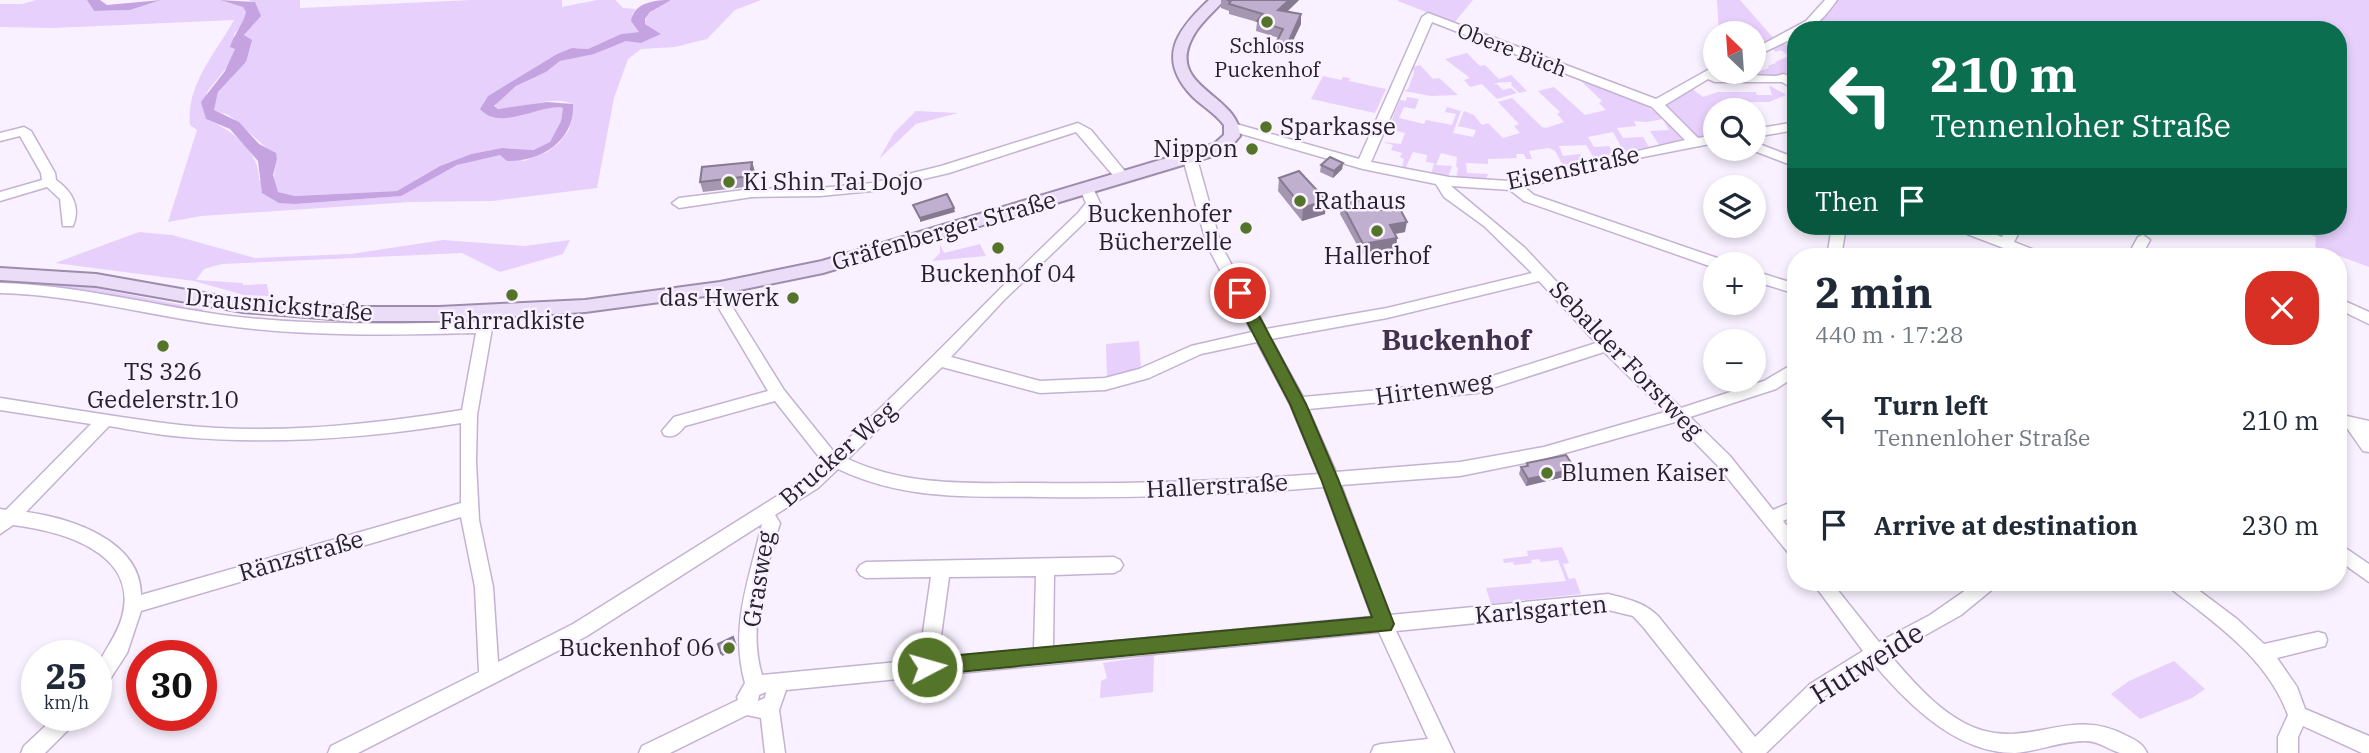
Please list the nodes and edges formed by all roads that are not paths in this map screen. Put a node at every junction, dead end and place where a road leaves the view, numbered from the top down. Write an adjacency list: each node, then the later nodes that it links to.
1 (1217, 0): 12 (main road)
2 (1830, 0): 3 (street)
3 (1812, 21)
4 (1787, 36): 5 (street)
5 (1766, 47)
6 (1703, 77): 9 (street)
7 (1766, 80): 8 (street)
8 (1787, 80)
9 (1657, 104): 15 (street, Obere Büch); 19 (street, Obere Büch)
10 (1787, 127): 11 (street)
11 (1766, 131)
12 (1231, 133): 17 (main road, Gräfenberger Straße); 19 (street, Eisenstraße)
13 (0, 137): 21 (street)
14 (1703, 141): 15 (street, Eisenstraße)
15 (1695, 142): 23 (street, Eisenstraße)
16 (1766, 151): 18 (street)
17 (1190, 159): 20 (main road, Gräfenberger Straße); 45 (street)
18 (1787, 159)
19 (1363, 165): 22 (street, Eisenstraße)
20 (1123, 178): 24 (main road, Gräfenberger Straße); 26 (street)
21 (49, 182): 25 (street); 27 (street)
22 (1442, 183): 23 (street, Eisenstraße); 36 (street, Sebalder Forstweg)
23 (1513, 185): 34 (street)
24 (1087, 189): 40 (main road, Gräfenberger Straße); 47 (street, Brucker Weg)
25 (0, 197)
26 (679, 203)
27 (68, 223)
28 (1984, 235): 31 (street)
29 (2010, 235): 31 (street)
30 (2143, 240): 33 (street)
31 (2006, 243): 32 (street)
32 (2018, 248)
33 (2139, 248)
34 (1703, 259)
35 (0, 274): 44 (main road, Drausnickstraße)
36 (1544, 275): 45 (street); 46 (street, Sebalder Forstweg)
37 (1766, 280): 38 (street)
38 (1787, 286)
39 (0, 288): 44 (street, Drausnickstraße)
40 (720, 288): 41 (main road, Gräfenberger Straße); 49 (street, Hallerstraße)
41 (561, 308): 44 (main road, Drausnickstraße)
42 (2347, 308): 43 (street)
43 (2369, 319)
44 (485, 320): 53 (street)
45 (1262, 334): 47 (street); 51 (street)
46 (1607, 345): 51 (street, Hirtenweg); 52 (street, Sebalder Forstweg)
47 (939, 360): 58 (street, Brucker Weg)
48 (1787, 374): 52 (street, Hallerstraße)
49 (778, 394): 56 (street); 58 (street, Hallerstraße)
50 (0, 404): 54 (street)
51 (1298, 404): 59 (street)
52 (1678, 414): 59 (street, Hallerstraße); 63 (street, Sebalder Forstweg)
53 (469, 415): 54 (street); 60 (street)
54 (105, 420): 64 (street)
55 (2353, 424): 57 (street)
56 (670, 431)
57 (2369, 446)
58 (836, 462): 59 (street, Hallerstraße); 62 (street, Brucker Weg)
59 (1330, 479): 76 (street)
60 (469, 508): 75 (street, Ränzstraße); 83 (street)
61 (1787, 511): 63 (street)
62 (765, 515): 83 (street, Brucker Weg); 84 (street, Grasweg)
63 (1770, 519): 65 (street, Sebalder Forstweg)
64 (3, 520): 75 (street)
65 (1787, 540)
66 (2347, 557): 71 (street)
67 (1114, 565): 68 (street)
68 (1045, 568): 70 (street); 80 (street)
69 (866, 570): 70 (street)
70 (941, 570): 82 (street)
71 (2369, 574)
72 (1828, 591): 78 (street)
73 (1977, 591): 78 (street, Hutweide)
74 (2187, 591): 79 (street)
75 (134, 605): 81 (street)
76 (1384, 624): 80 (street, Karlsgarten); 90 (street); 91 (street, Karlsgarten)
77 (2318, 640): 79 (street)
78 (1877, 651): 91 (street, Hutweide); 97 (street)
79 (2261, 653): 87 (street)
80 (1043, 655): 82 (street, Karlsgarten)
81 (112, 660)
82 (927, 667): 84 (street, Karlsgarten)
83 (489, 675): 93 (street, Brucker Weg)
84 (763, 685): 85 (street); 86 (street, Grasweg)
85 (748, 705): 86 (street); 94 (street)
86 (769, 707): 95 (street, Grasweg)
87 (2298, 715): 89 (street); 98 (street)
88 (54, 731): 92 (street)
89 (2369, 747)
90 (1443, 750): 96 (street)
91 (1754, 752)
92 (31, 753)
93 (338, 753)
94 (649, 753)
95 (775, 753)
96 (1381, 753)
97 (2137, 753)
98 (2288, 753)

